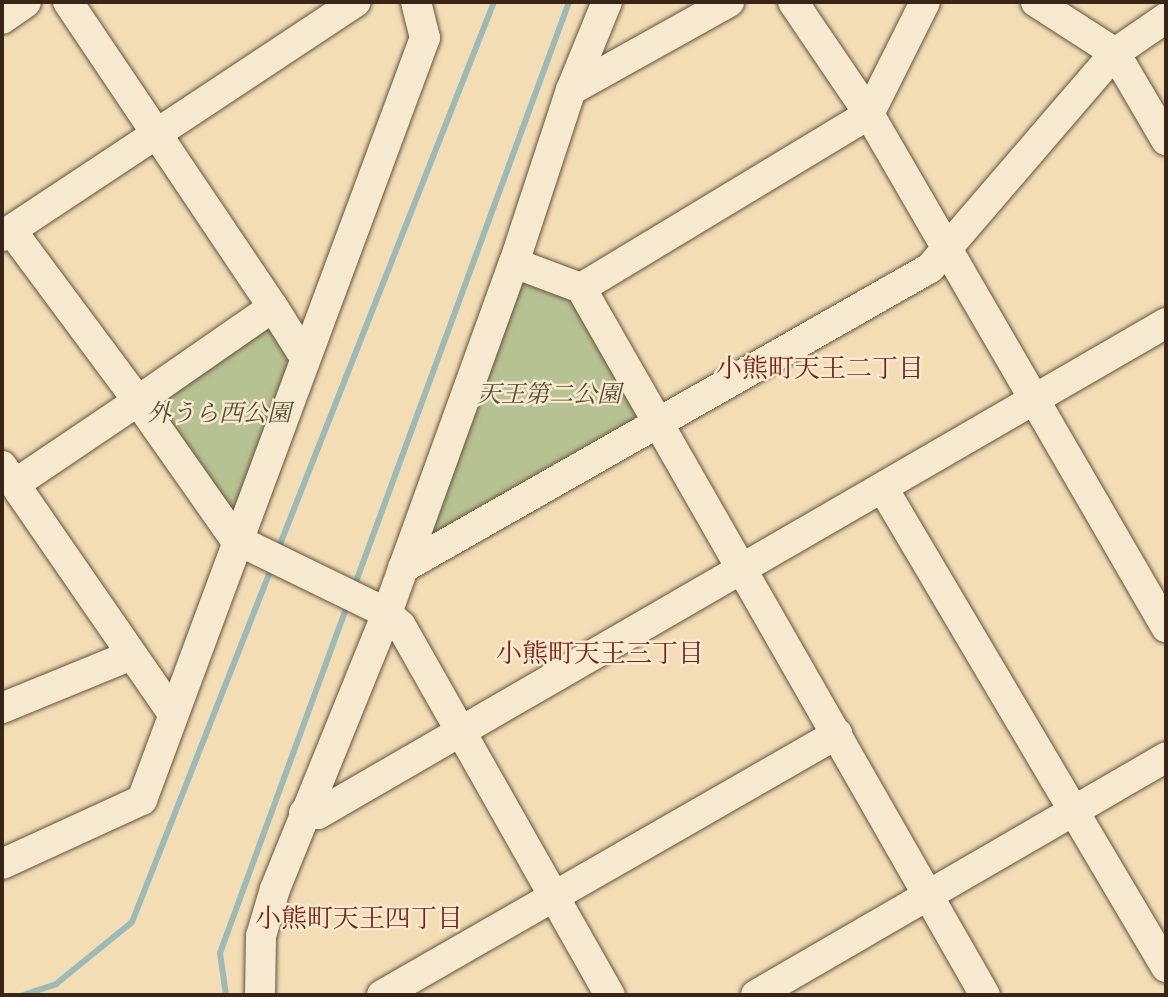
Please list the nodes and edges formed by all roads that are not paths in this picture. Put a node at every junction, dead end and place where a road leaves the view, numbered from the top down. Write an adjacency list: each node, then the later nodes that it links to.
1 (26, 2): 11 (street)
2 (68, 2): 15 (street)
3 (355, 2): 15 (street)
4 (416, 2): 23 (street)
5 (607, 2): 13 (street)
6 (729, 2): 13 (street)
7 (793, 2): 14 (street)
8 (925, 2): 14 (street)
9 (1036, 2): 12 (street)
10 (1166, 18): 12 (street)
11 (2, 19)
12 (1115, 53): 16 (street); 18 (street)
13 (571, 90): 19 (street)
14 (869, 114): 18 (street); 20 (street)
15 (158, 133): 17 (street); 21 (street)
16 (1166, 140)
17 (7, 233): 24 (street)
18 (947, 248): 25 (street); 26 (street)
19 (514, 263): 20 (street); 30 (street)
20 (581, 288): 26 (street)
21 (273, 307): 23 (street); 24 (street)
22 (1166, 323): 25 (street)
23 (304, 356): 29 (street)
24 (138, 401): 27 (street); 29 (street)
25 (1037, 402): 28 (street); 33 (street)
26 (656, 427): 30 (street); 31 (street)
27 (8, 475): 34 (street)
28 (884, 490): 31 (street); 40 (street)
29 (244, 543): 32 (street); 36 (street)
30 (403, 568): 32 (street)
31 (740, 571): 37 (street); 38 (street)
32 (387, 613): 37 (street); 41 (street)
33 (1166, 626)
34 (131, 655): 35 (street); 36 (street)
35 (2, 708)
36 (172, 712): 42 (street)
37 (458, 734): 41 (street); 44 (street)
38 (836, 734): 43 (street); 44 (street)
39 (1166, 757): 40 (street)
40 (1076, 809): 43 (street); 45 (street)
41 (304, 813): 46 (street)
42 (2, 864)
43 (928, 895): 49 (street); 50 (street)
44 (552, 897): 47 (street); 48 (street)
45 (1166, 967)
46 (260, 995)
47 (382, 995)
48 (610, 995)
49 (756, 995)
50 (985, 995)

